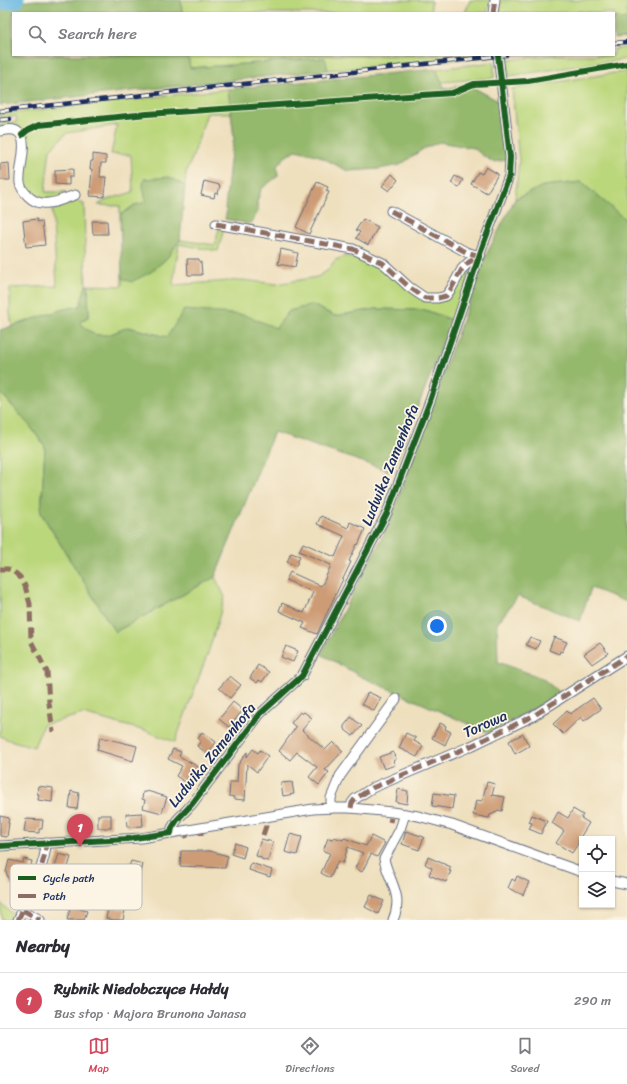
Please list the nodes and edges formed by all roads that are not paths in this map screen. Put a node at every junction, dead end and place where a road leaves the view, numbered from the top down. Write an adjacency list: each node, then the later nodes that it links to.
1 (495, 0): 2 (street)
2 (493, 12)
3 (498, 56): 8 (street, Ludwika Zamenhofa)
4 (0, 131): 5 (street)
5 (75, 195)
6 (391, 211): 8 (street)
7 (216, 224): 8 (street)
8 (480, 256): 14 (street, Ludwika Zamenhofa)
9 (627, 656): 12 (street, Torowa)
10 (396, 699): 11 (street)
11 (331, 808): 12 (street); 14 (street)
12 (351, 808): 13 (street)
13 (405, 814): 18 (street); 24 (street)
14 (172, 833): 15 (street)
15 (46, 843): 16 (street); 17 (street)
16 (0, 846)
17 (42, 864)
18 (579, 871)
19 (615, 882): 20 (street)
20 (627, 884)
21 (23, 910): 22 (street); 23 (street)
22 (18, 920)
23 (40, 920)
24 (393, 920)

